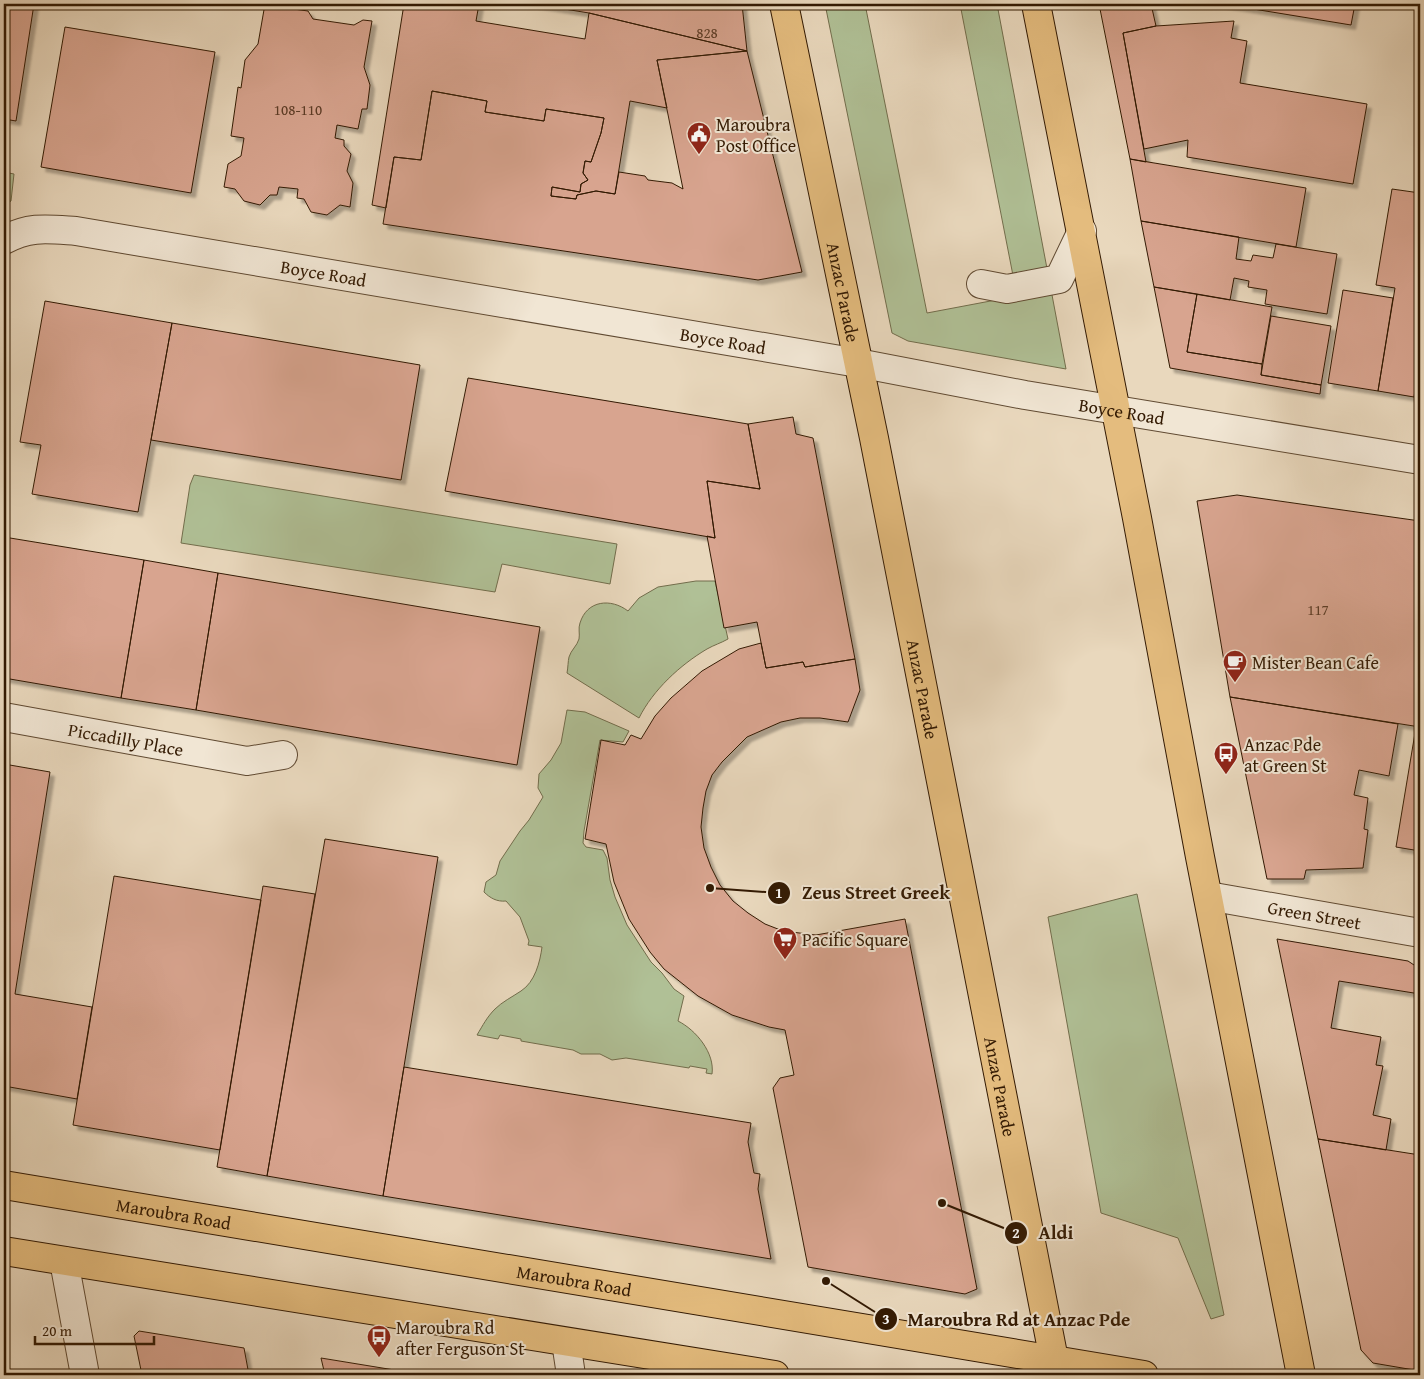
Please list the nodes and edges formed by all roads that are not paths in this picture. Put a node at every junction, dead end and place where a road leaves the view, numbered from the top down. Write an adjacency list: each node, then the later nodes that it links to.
1 (784, 4): 6 (main road, Anzac Parade)
2 (1036, 4): 3 (main road)
3 (1082, 231): 5 (street); 7 (main road)
4 (14, 235): 6 (street, Boyce Road)
5 (981, 284)
6 (858, 363): 7 (street, Boyce Road); 17 (main road, Anzac Parade)
7 (1116, 410): 8 (street, Boyce Road); 11 (main road)
8 (1420, 460)
9 (4, 717): 10 (street, Piccadilly Place)
10 (283, 755)
11 (1208, 896): 12 (street, Green Street); 22 (main road)
12 (1420, 934)
13 (4, 1185): 17 (main road, Maroubra Road)
14 (5, 1253): 15 (main road)
15 (64, 1261): 16 (main road); 18 (street)
16 (566, 1342): 19 (street); 20 (main road)
17 (1056, 1367): 21 (main road, Maroubra Road)
18 (85, 1375)
19 (571, 1375)
20 (775, 1375)
21 (1144, 1375)
22 (1301, 1375)

